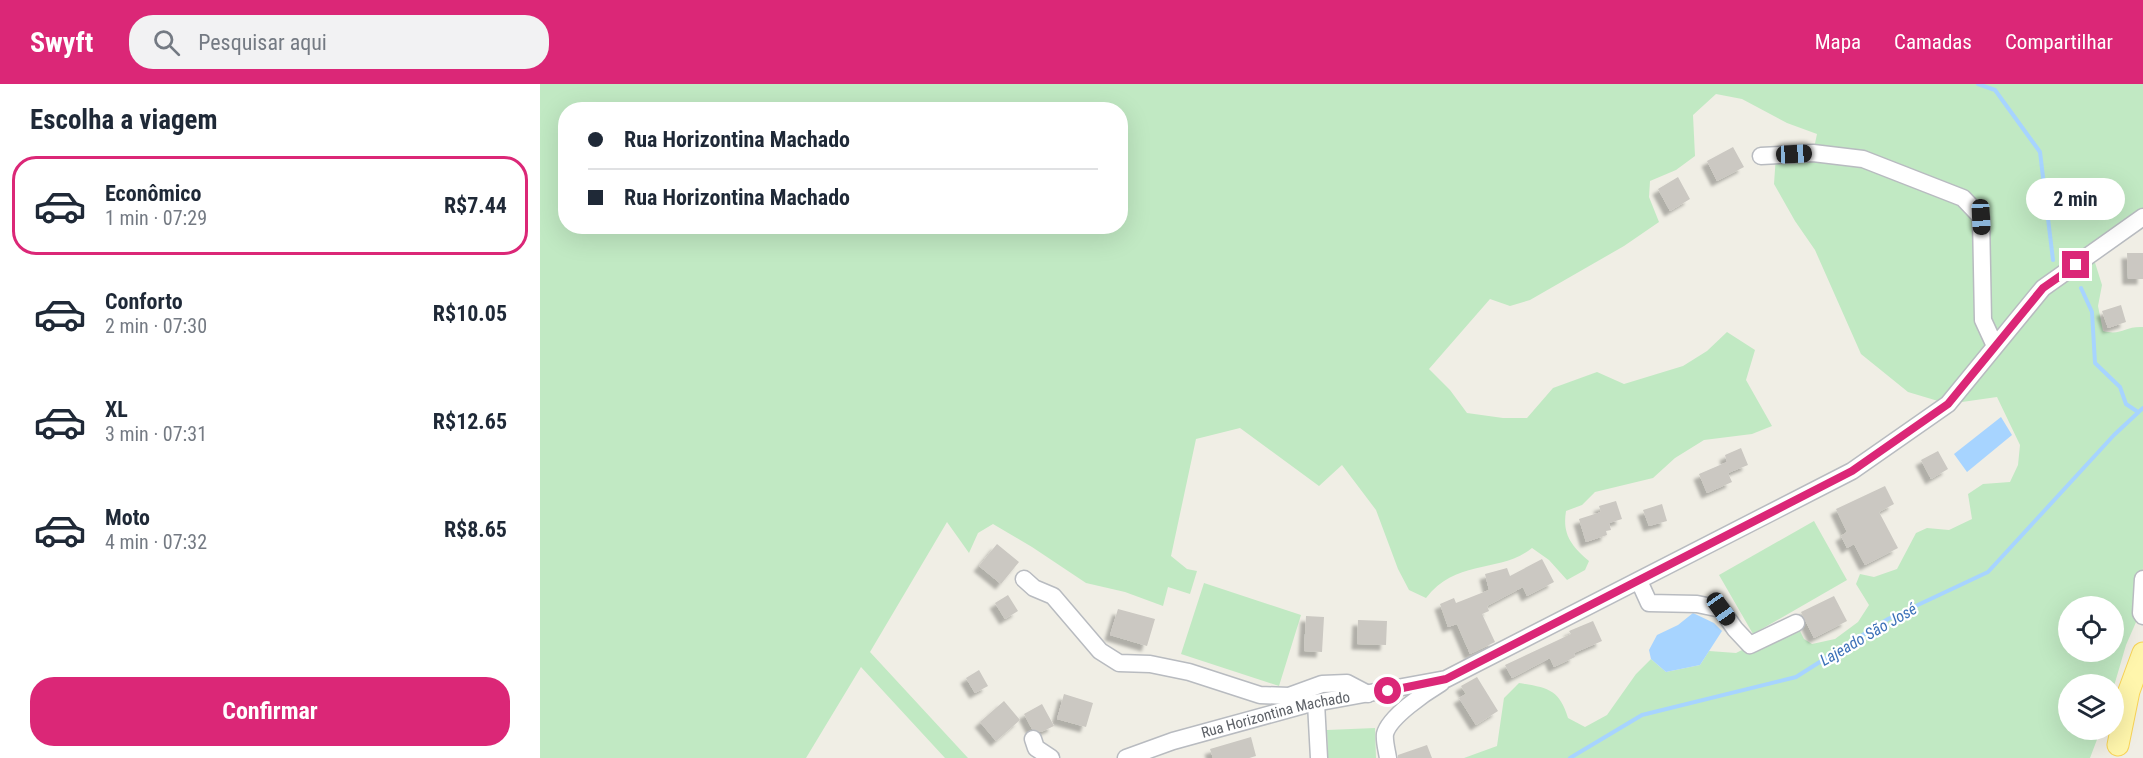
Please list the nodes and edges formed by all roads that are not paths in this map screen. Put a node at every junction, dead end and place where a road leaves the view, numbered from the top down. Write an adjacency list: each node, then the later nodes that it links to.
1 (1761, 156): 3 (street)
2 (2143, 217): 3 (street, Rua Horizontina Machado)
3 (1995, 346): 6 (street, Rua Horizontina Machado)
4 (1024, 579): 12 (street)
5 (2143, 579): 7 (street)
6 (1639, 581): 8 (street); 10 (street, Rua Horizontina Machado)
7 (2143, 616)
8 (1796, 623)
9 (2143, 653): 15 (main road)
10 (1446, 679): 12 (street, Rua Horizontina Machado); 19 (street)
11 (2143, 691): 15 (main road)
12 (1368, 694): 13 (street, Rua Horizontina Machado)
13 (1316, 703): 17 (street, Rua Horizontina Machado); 18 (street)
14 (1033, 739): 16 (street)
15 (2115, 752)
16 (1051, 758)
17 (1126, 758)
18 (1319, 758)
19 (1388, 758)

